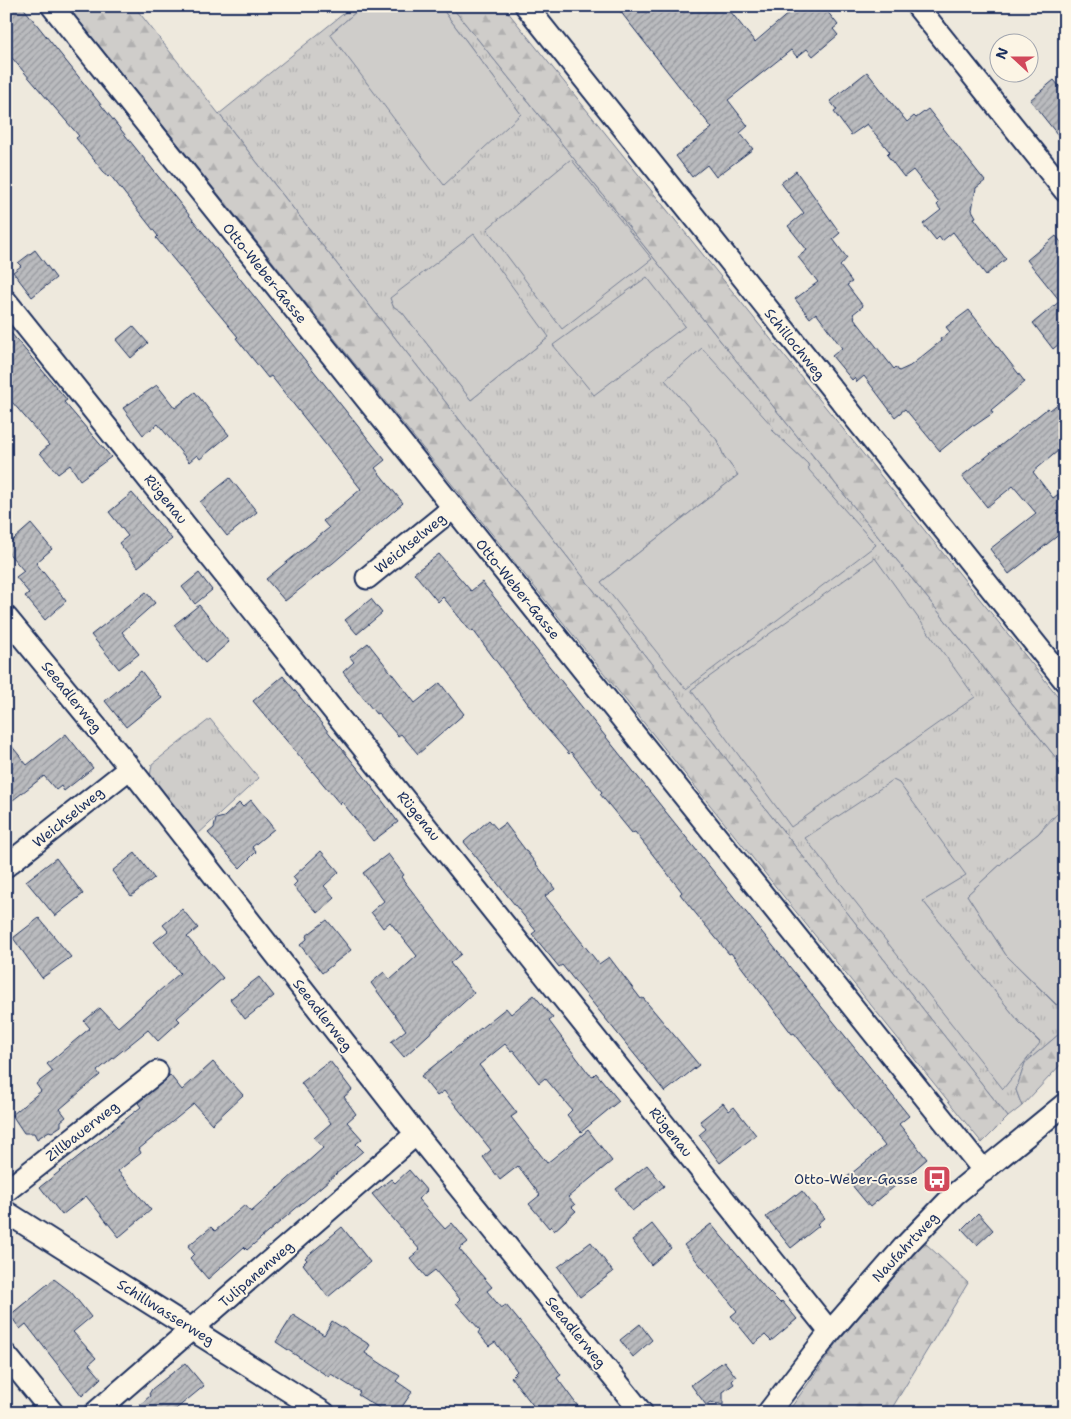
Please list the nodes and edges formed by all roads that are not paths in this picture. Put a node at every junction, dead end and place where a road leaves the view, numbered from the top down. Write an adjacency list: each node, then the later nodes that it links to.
1 (52, 6): 6 (street, Otto-Weber-Gasse)
2 (526, 6): 9 (street, Schillochweg)
3 (917, 6): 4 (street)
4 (1065, 191)
5 (6, 301): 19 (street, Rügenau)
6 (453, 508): 7 (street, Weichselweg); 15 (street, Otto-Weber-Gasse)
7 (367, 578)
8 (6, 616): 10 (street, Seeadlerweg)
9 (1065, 681)
10 (130, 768): 11 (street, Weichselweg); 14 (street, Seeadlerweg)
11 (6, 866)
12 (157, 1072): 16 (street, Zillbauerweg)
13 (1065, 1104): 15 (street, Naufahrtweg)
14 (416, 1134): 18 (street, Tulipanenweg); 24 (street, Seeadlerweg)
15 (984, 1171): 19 (street, Naufahrtweg)
16 (6, 1191)
17 (6, 1212): 18 (street, Schillwasserweg)
18 (193, 1328): 22 (street, Tulipanenweg); 23 (street, Schillwasserweg)
19 (830, 1332): 25 (street, Naufahrtweg)
20 (6, 1355): 21 (street)
21 (53, 1413)
22 (95, 1413)
23 (324, 1413)
24 (642, 1413)
25 (768, 1413)

